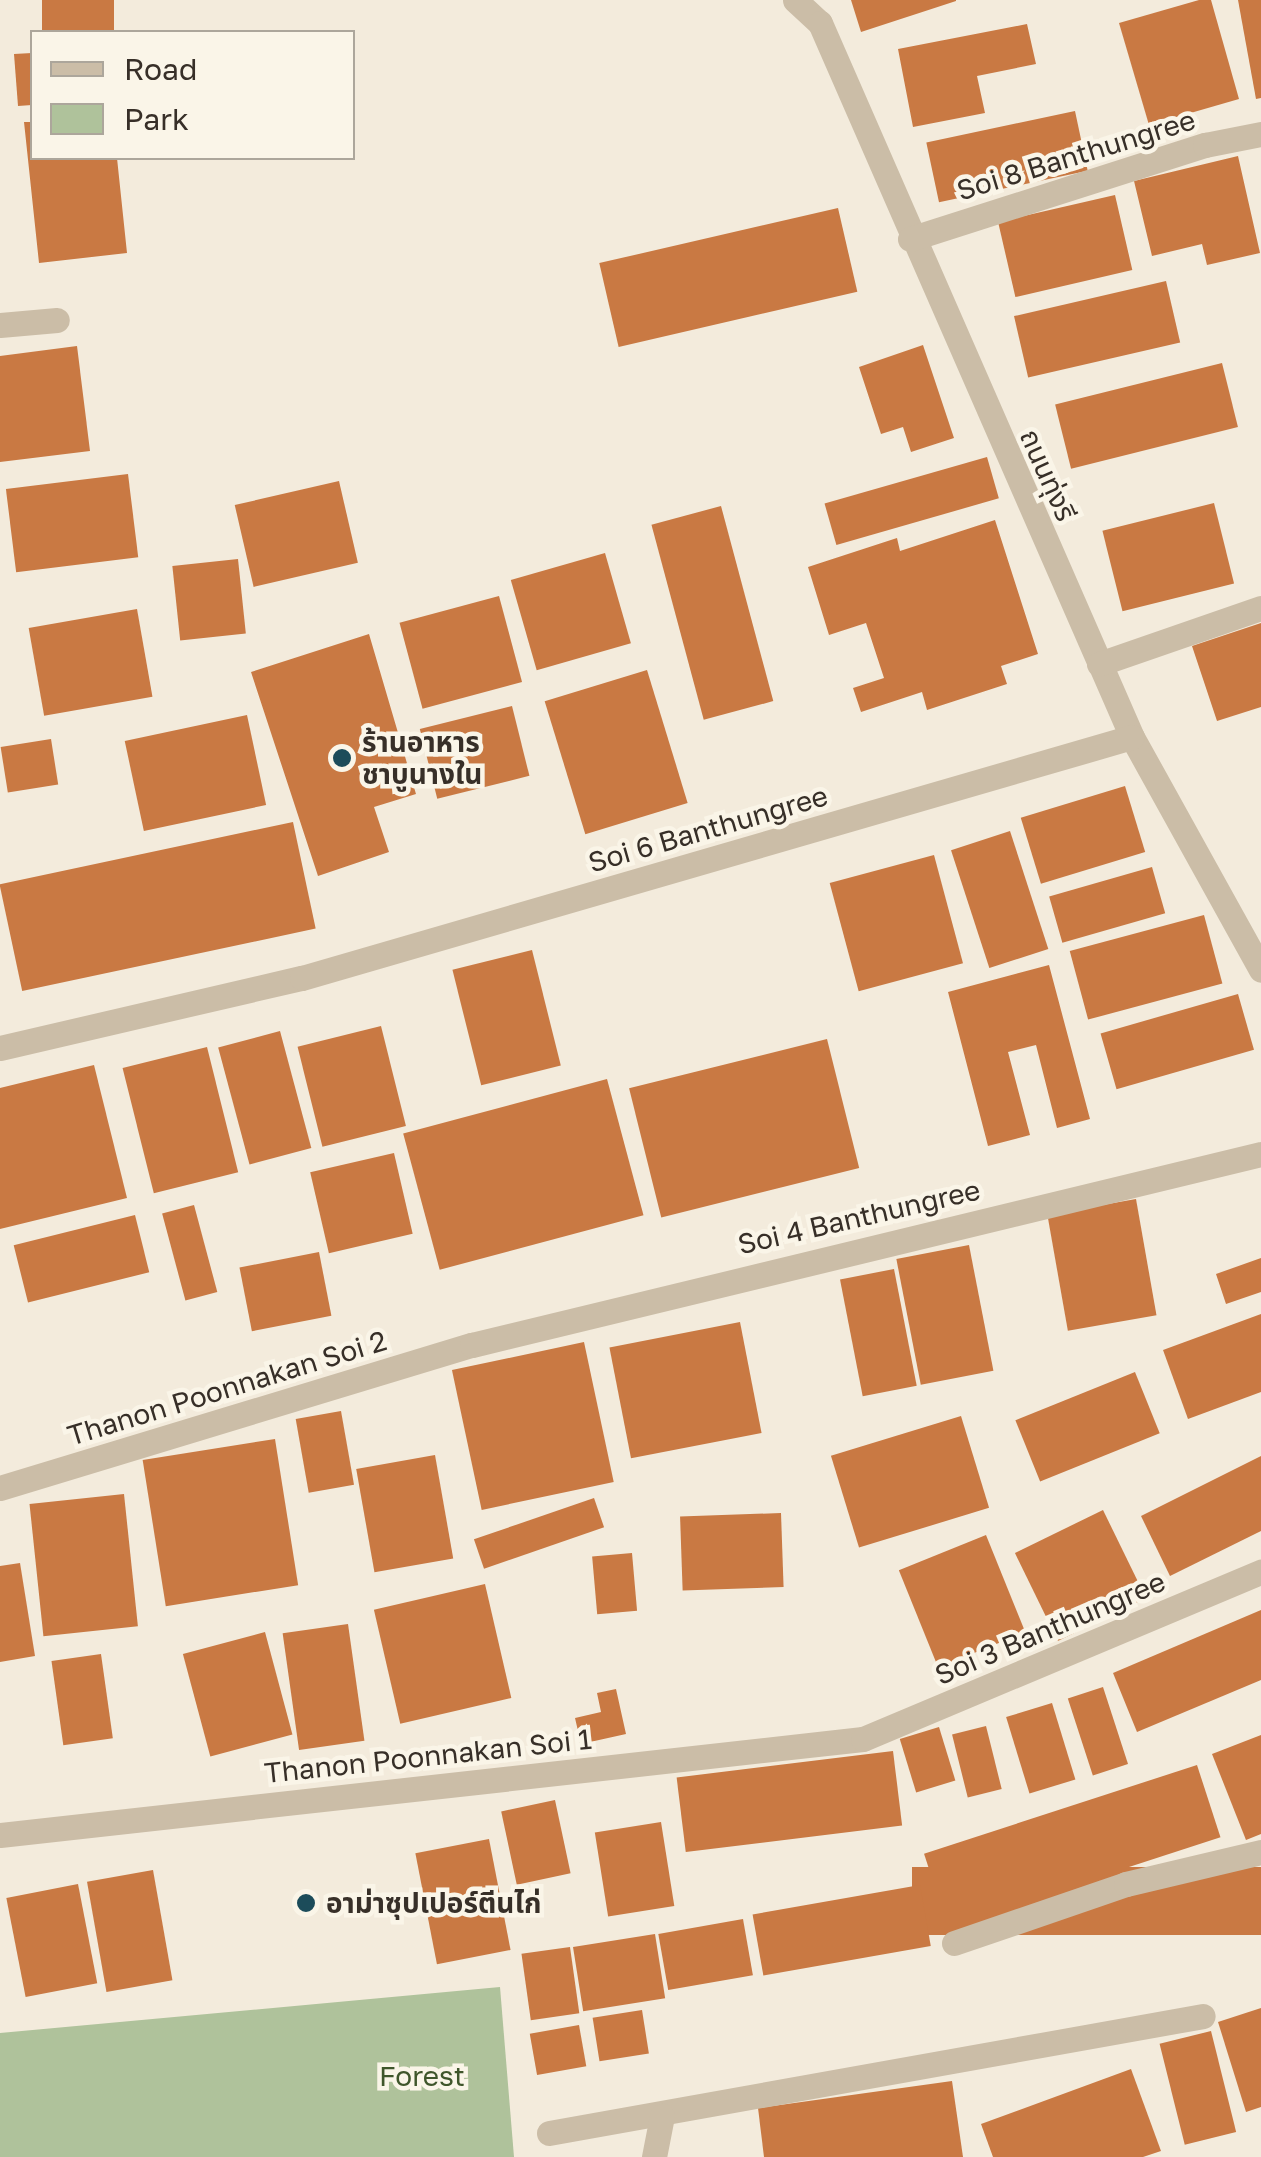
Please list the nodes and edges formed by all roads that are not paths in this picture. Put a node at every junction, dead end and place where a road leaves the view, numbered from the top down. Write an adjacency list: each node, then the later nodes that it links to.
1 (796, 0): 3 (street, ถนนทุ่งรี)
2 (1261, 134): 3 (street, Soi 8 Banthungree)
3 (910, 239): 7 (street, ถนนทุ่งรี)
4 (57, 320): 5 (street)
5 (0, 325)
6 (1261, 608): 7 (street)
7 (1099, 664): 8 (street, ถนนทุ่งรี)
8 (1132, 738): 9 (street, ถนนทุ่งรี); 10 (street, Soi 6 Banthungree)
9 (1261, 970)
10 (0, 1048)
11 (1261, 1154): 12 (street, Soi 4 Banthungree)
12 (472, 1345): 13 (street, Thanon Poonnakan Soi 2)
13 (0, 1488)
14 (1261, 1572): 15 (street, Soi 3 Banthungree)
15 (863, 1739): 16 (street, Thanon Poonnakan Soi 1)
16 (0, 1835)
17 (1261, 1852): 18 (street)
18 (954, 1943)
19 (1204, 2016): 20 (street)
20 (662, 2116): 21 (street); 22 (street)
21 (549, 2133)
22 (654, 2157)

